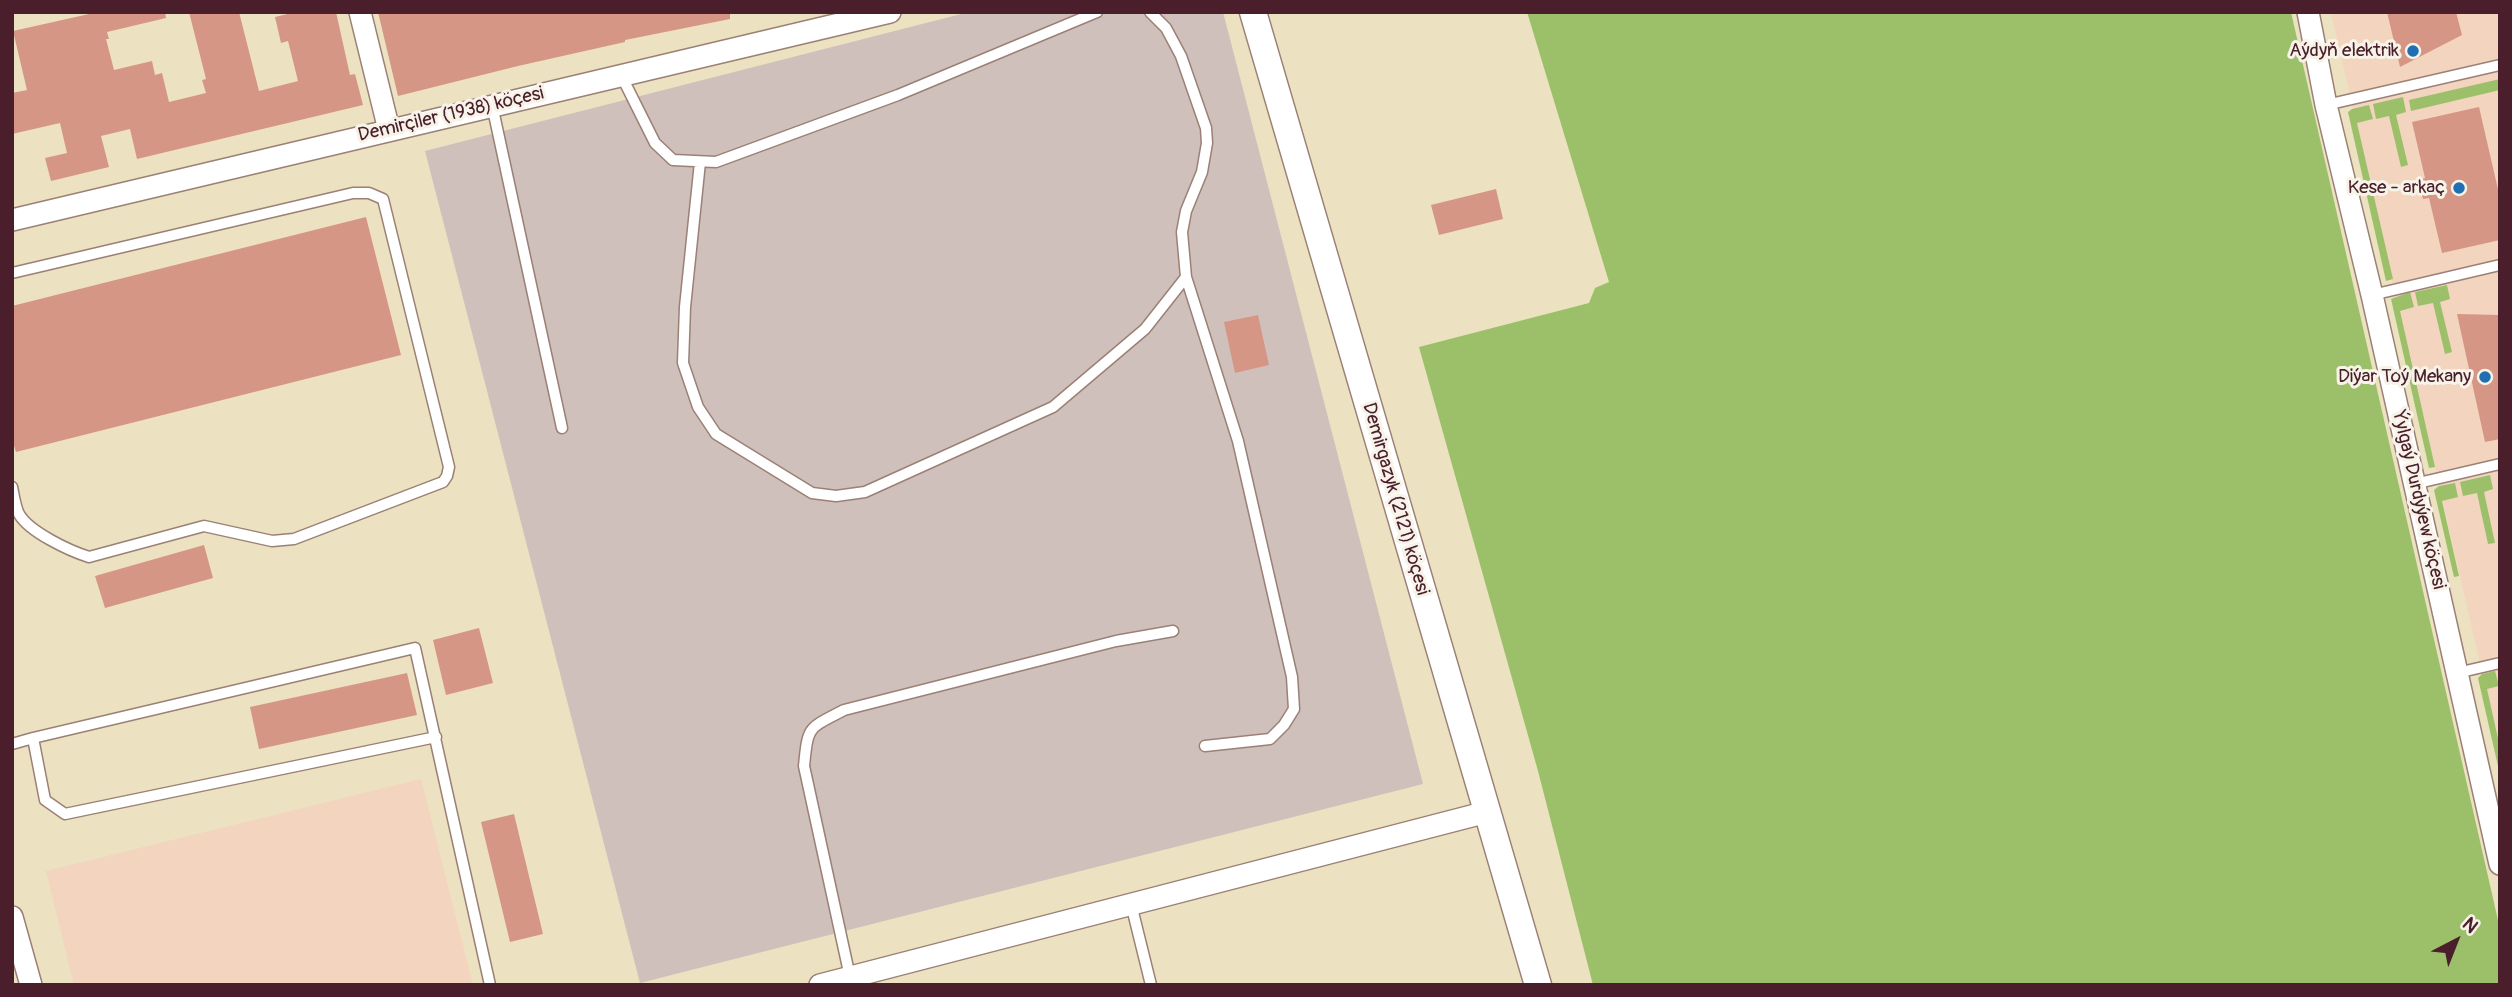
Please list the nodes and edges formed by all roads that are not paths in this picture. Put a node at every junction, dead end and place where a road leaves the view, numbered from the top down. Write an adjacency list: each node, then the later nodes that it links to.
1 (360, 12): 11 (street)
2 (890, 12): 8 (street, Demirçiler (1938) köçesi)
3 (1097, 12): 12 (lane)
4 (1150, 12): 16 (lane)
5 (1252, 12): 29 (street, Demirgazyk (2121) köçesi)
6 (2308, 12): 10 (street, Ýylgaý Durdyýew köçesi)
7 (2500, 65): 10 (lane)
8 (621, 75): 9 (street, Demirçiler (1938) köçesi); 12 (lane)
9 (492, 105): 11 (street, Demirçiler (1938) köçesi); 18 (lane)
10 (2326, 105): 17 (street, Ýylgaý Durdyýew köçesi)
11 (388, 130): 13 (street, Demirçiler (1938) köçesi)
12 (700, 162): 16 (lane)
13 (12, 220)
14 (2500, 265): 17 (lane)
15 (12, 273): 21 (lane)
16 (1186, 277): 28 (lane)
17 (2372, 295): 20 (street, Ýylgaý Durdyýew köçesi)
18 (562, 428)
19 (2500, 464): 20 (lane)
20 (2414, 484): 24 (street, Ýylgaý Durdyýew köçesi)
21 (12, 487)
22 (1173, 631): 33 (lane)
23 (2500, 663): 24 (lane)
24 (2457, 673): 30 (street, Ýylgaý Durdyýew köçesi)
25 (436, 737): 26 (lane); 26 (lane); 35 (lane)
26 (33, 738): 27 (lane)
27 (12, 744)
28 (1205, 746)
29 (1487, 812): 31 (street); 37 (street, Demirgazyk (2121) köçesi)
30 (2499, 861)
31 (1131, 904): 33 (street); 36 (lane)
32 (12, 917): 34 (street)
33 (833, 982)
34 (31, 985)
35 (490, 985)
36 (1151, 985)
37 (1538, 985)

